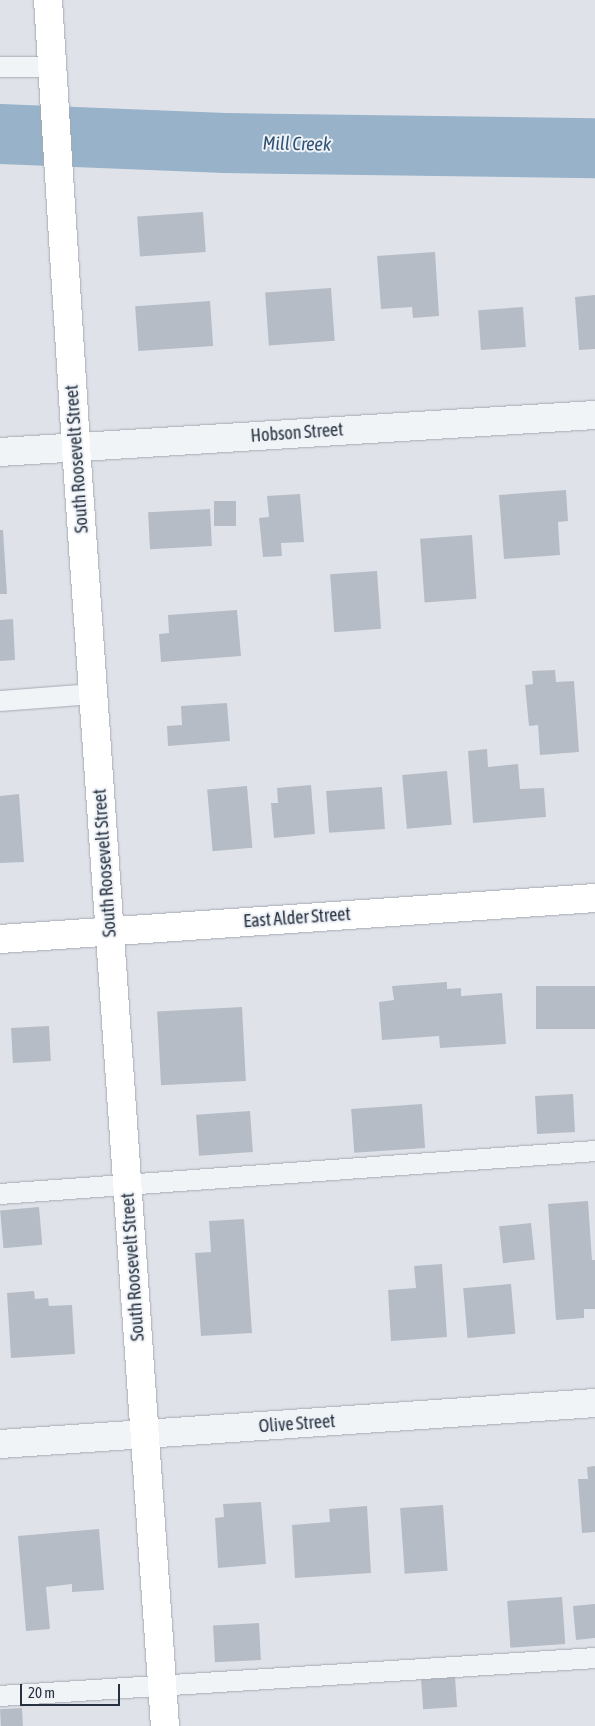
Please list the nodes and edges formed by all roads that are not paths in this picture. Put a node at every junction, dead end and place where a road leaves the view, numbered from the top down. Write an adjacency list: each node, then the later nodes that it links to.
1 (48, 0): 3 (main road, South Roosevelt Street)
2 (0, 68): 3 (lane)
3 (54, 78): 5 (main road, South Roosevelt Street)
4 (595, 414): 5 (street, Hobson Street)
5 (76, 447): 6 (street, Hobson Street); 7 (main road, South Roosevelt Street)
6 (0, 452)
7 (93, 694): 8 (lane); 10 (main road, South Roosevelt Street)
8 (0, 700)
9 (595, 898): 10 (main road, East Alder Street)
10 (110, 931): 11 (main road, East Alder Street); 13 (main road, South Roosevelt Street)
11 (0, 939)
12 (595, 1150): 13 (lane)
13 (127, 1183): 14 (lane); 16 (main road, South Roosevelt Street)
14 (0, 1194)
15 (595, 1403): 16 (street, Olive Street)
16 (144, 1434): 17 (street, Olive Street); 19 (main road, South Roosevelt Street)
17 (0, 1444)
18 (595, 1658): 19 (lane)
19 (162, 1684): 20 (lane); 21 (main road, South Roosevelt Street)
20 (0, 1696)
21 (165, 1726)

